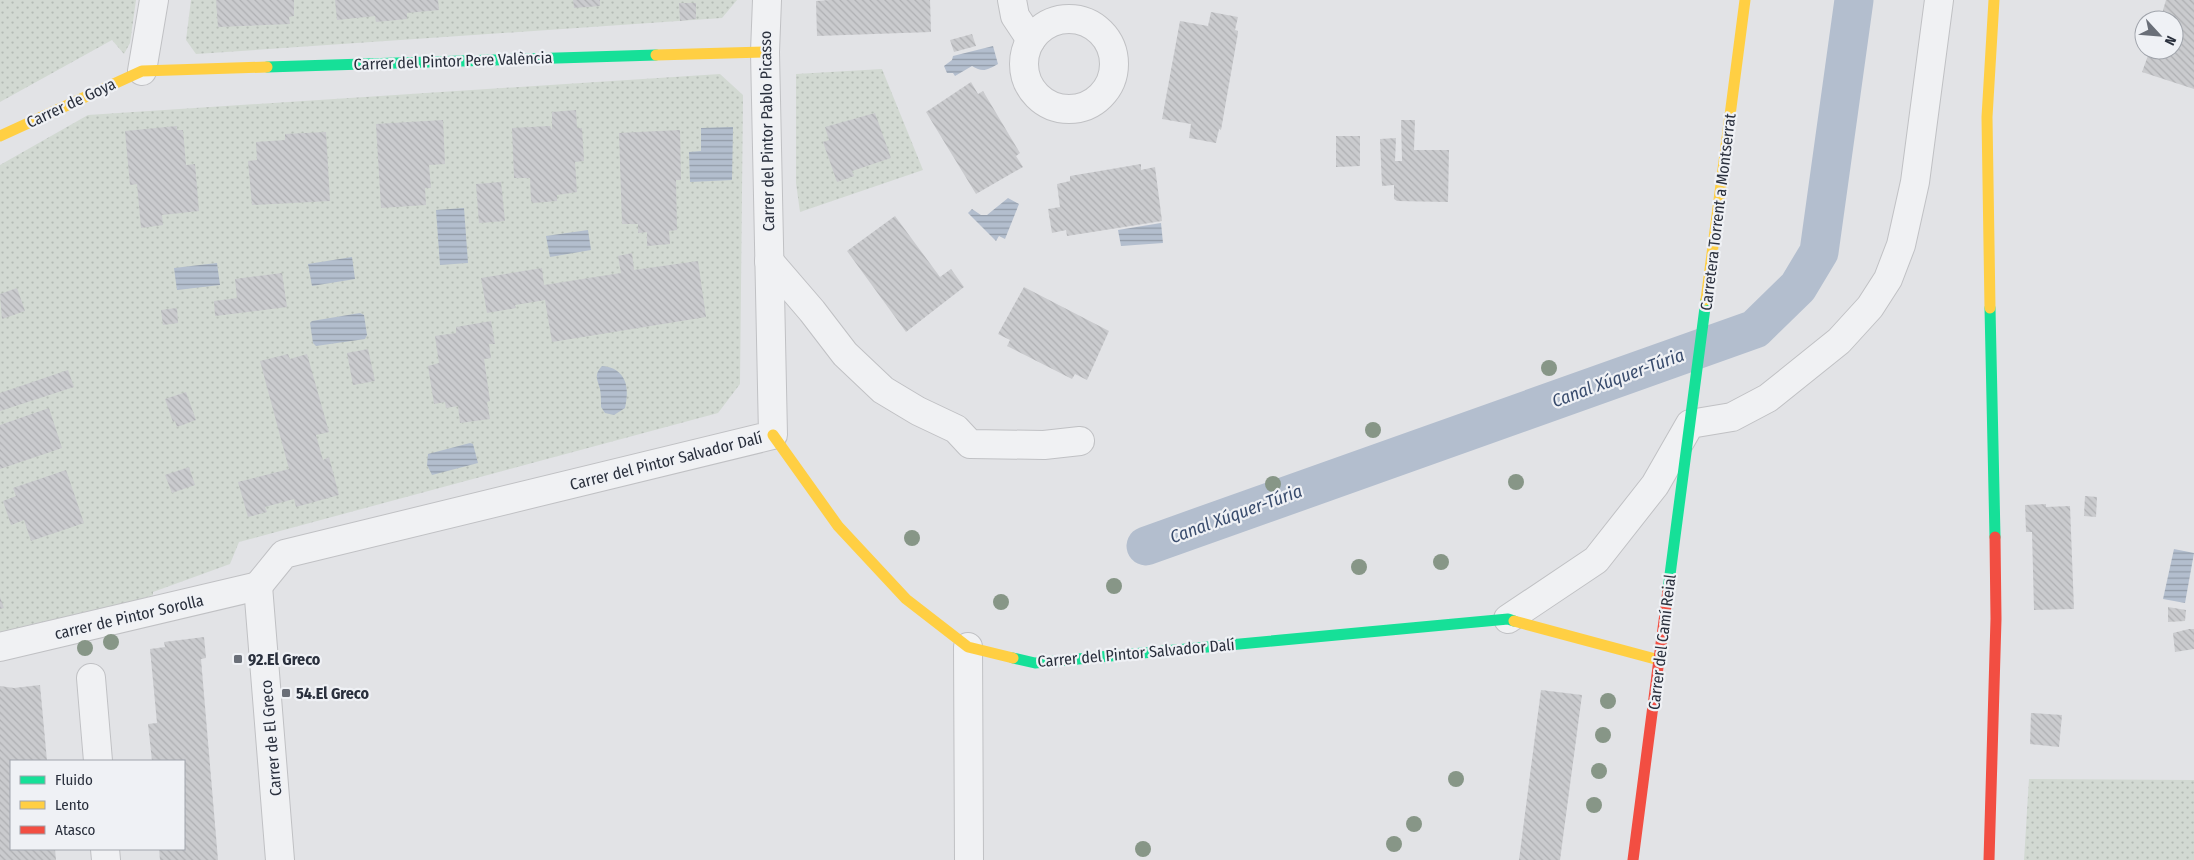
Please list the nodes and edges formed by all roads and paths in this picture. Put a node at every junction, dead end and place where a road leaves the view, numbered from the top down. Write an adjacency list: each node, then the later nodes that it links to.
1 (154, 0): 9 (street)
2 (767, 0): 8 (street, Carrer del Pintor Pablo Picasso)
3 (1012, 0): 7 (street)
4 (1746, 0): 12 (street, Carretera Torrent a Montserrat)
5 (1939, 0): 12 (street)
6 (1994, 0): 25 (street)
7 (1030, 40)
8 (765, 52): 9 (street, Carrer del Pintor Pere València); 11 (street, Carrer del Pintor Pablo Picasso)
9 (142, 71): 10 (street, Carrer de Goya)
10 (0, 136)
11 (769, 262): 13 (street, Carrer del Pintor Pablo Picasso); 14 (street)
12 (1691, 414): 16 (street, Carrer del Pintor Salvador Dalí); 19 (street, Carrer del Camí Reial)
13 (773, 435): 15 (street, Carrer del Pintor Salvador Dalí); 18 (street, Carrer del Pintor Salvador Dalí)
14 (1080, 441)
15 (258, 586): 17 (street, carrer de Pintor Sorolla); 22 (street, Carrer de El Greco)
16 (1508, 619): 18 (street, Carrer del Pintor Salvador Dalí); 19 (street, Carrer del Pintor Salvador Dalí)
17 (0, 647)
18 (968, 647): 23 (street)
19 (1660, 660): 24 (street, Carrer del Camí Reial)
20 (90, 678): 21 (street)
21 (98, 760)
22 (280, 860)
23 (969, 860)
24 (1633, 860)
25 (1989, 860)

